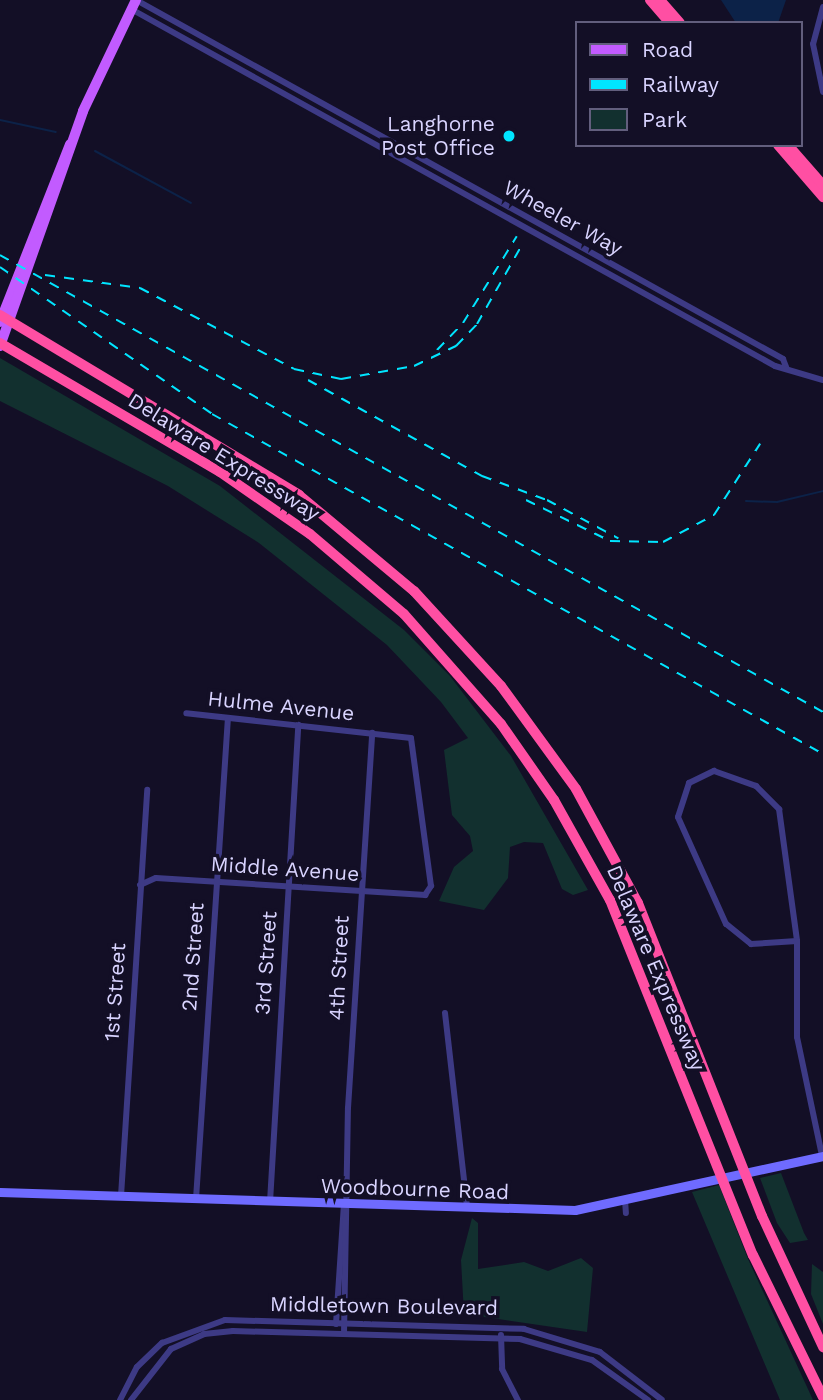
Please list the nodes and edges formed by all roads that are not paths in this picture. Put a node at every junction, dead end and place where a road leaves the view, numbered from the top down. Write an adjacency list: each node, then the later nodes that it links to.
1 (650, 0): 5 (highway)
2 (660, 0): 6 (highway)
3 (134, 3): 12 (main road); 16 (street, Wheeler Way)
4 (823, 7): 7 (street)
5 (668, 21)
6 (678, 21)
7 (823, 92)
8 (780, 147): 11 (highway)
9 (790, 147): 10 (highway)
10 (823, 185)
11 (823, 197)
12 (32, 252): 14 (main road); 15 (main road)
13 (0, 315): 44 (highway, Delaware Expressway)
14 (0, 322)
15 (0, 345): 45 (highway, Delaware Expressway)
16 (823, 380)
17 (186, 713): 18 (street, Hulme Avenue)
18 (228, 719): 19 (street, Hulme Avenue); 22 (street, 2nd Street)
19 (298, 725): 20 (street, Hulme Avenue); 24 (street, 3rd Street)
20 (372, 733): 25 (street, 4th Street); 26 (street, Hulme Avenue)
21 (147, 790): 23 (street, 1st Street)
22 (215, 883): 23 (street, Middle Avenue); 24 (street, Middle Avenue); 32 (street, 2nd Street)
23 (140, 885): 31 (street, 1st Street)
24 (289, 887): 25 (street, Middle Avenue); 34 (street, 3rd Street)
25 (361, 892): 26 (street, Middle Avenue); 35 (street, 4th Street)
26 (429, 892)
27 (797, 941): 27 (street); 29 (street)
28 (445, 1013): 36 (street)
29 (822, 1156): 33 (main road, Woodbourne Road)
30 (0, 1192): 31 (main road, Woodbourne Road)
31 (121, 1196): 32 (main road, Woodbourne Road)
32 (196, 1199): 34 (main road, Woodbourne Road)
33 (625, 1200): 36 (main road, Woodbourne Road); 37 (street)
34 (270, 1202): 35 (main road, Woodbourne Road)
35 (344, 1205): 36 (main road, Woodbourne Road); 38 (street, 4th Street); 39 (street, 4th Street)
36 (467, 1207)
37 (626, 1213)
38 (336, 1322): 39 (street, Middletown Boulevard); 41 (street, 4th Street); 46 (street, Middletown Boulevard)
39 (345, 1322): 40 (street, Middletown Boulevard); 42 (street, 4th Street)
40 (503, 1326): 43 (street); 50 (street, Middletown Boulevard)
41 (334, 1333): 42 (street, Middletown Boulevard); 47 (street, Middletown Boulevard)
42 (344, 1334): 43 (street, Middletown Boulevard)
43 (500, 1337): 48 (street); 49 (street, Middletown Boulevard)
44 (823, 1347)
45 (823, 1397)
46 (120, 1400)
47 (131, 1400)
48 (518, 1400)
49 (648, 1400)
50 (662, 1400)

